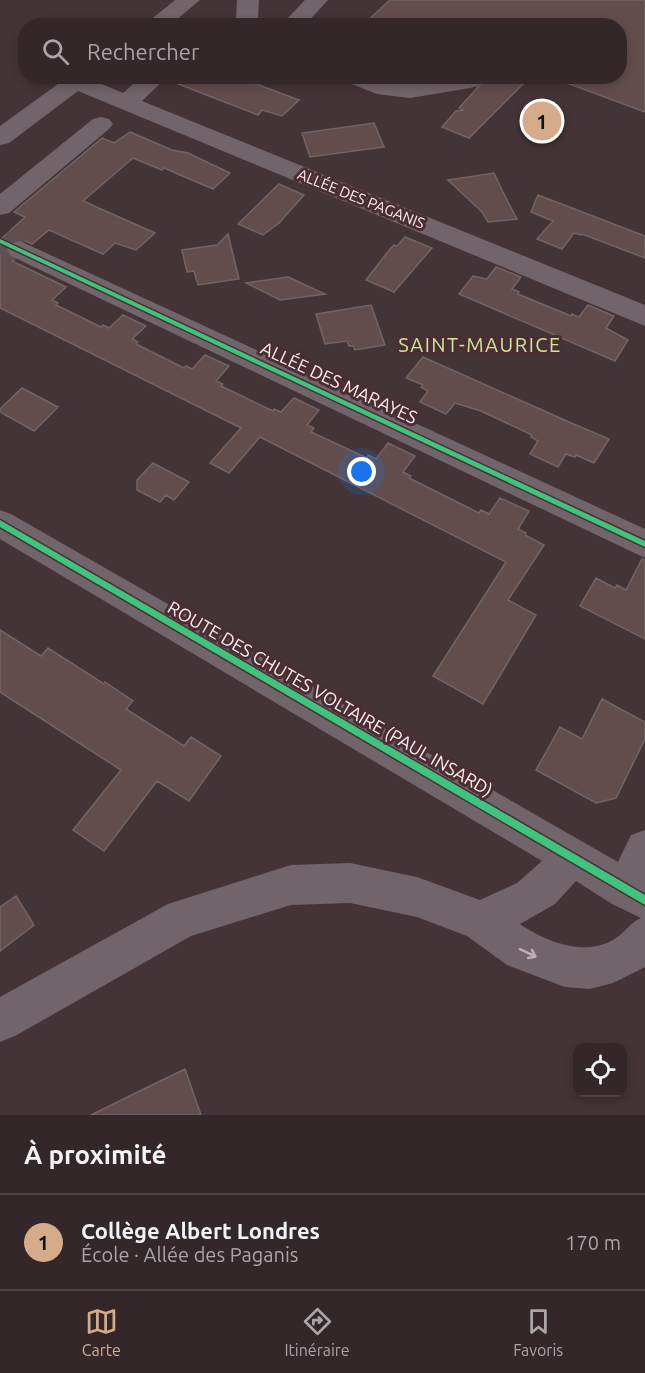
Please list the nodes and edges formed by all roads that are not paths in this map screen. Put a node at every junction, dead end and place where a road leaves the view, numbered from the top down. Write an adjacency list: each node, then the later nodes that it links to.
1 (189, 0): 4 (street)
2 (248, 0): 5 (street)
3 (317, 0): 6 (street)
4 (165, 18)
5 (248, 18)
6 (299, 18)
7 (73, 84): 14 (street)
8 (89, 84): 12 (street, ALLÉE DES PAGANIS)
9 (148, 84): 12 (street)
10 (372, 84): 11 (street)
11 (452, 84)
12 (125, 103): 17 (street, ALLÉE DES PAGANIS)
13 (100, 124): 15 (street)
14 (0, 138)
15 (0, 207)
16 (8, 244): 19 (street, ALLÉE DES MARAYES)
17 (645, 316)
18 (0, 523): 21 (street, ROUTE DES CHUTES VOLTAIRE (PAUL INSARD))
19 (645, 544)
20 (645, 849): 22 (street)
21 (569, 857): 22 (street, ROUTE DES CHUTES VOLTAIRE (PAUL INSARD)); 23 (street)
22 (636, 895)
23 (480, 921): 24 (street, one-way to 24); 25 (street)
24 (645, 937)
25 (0, 1021)

